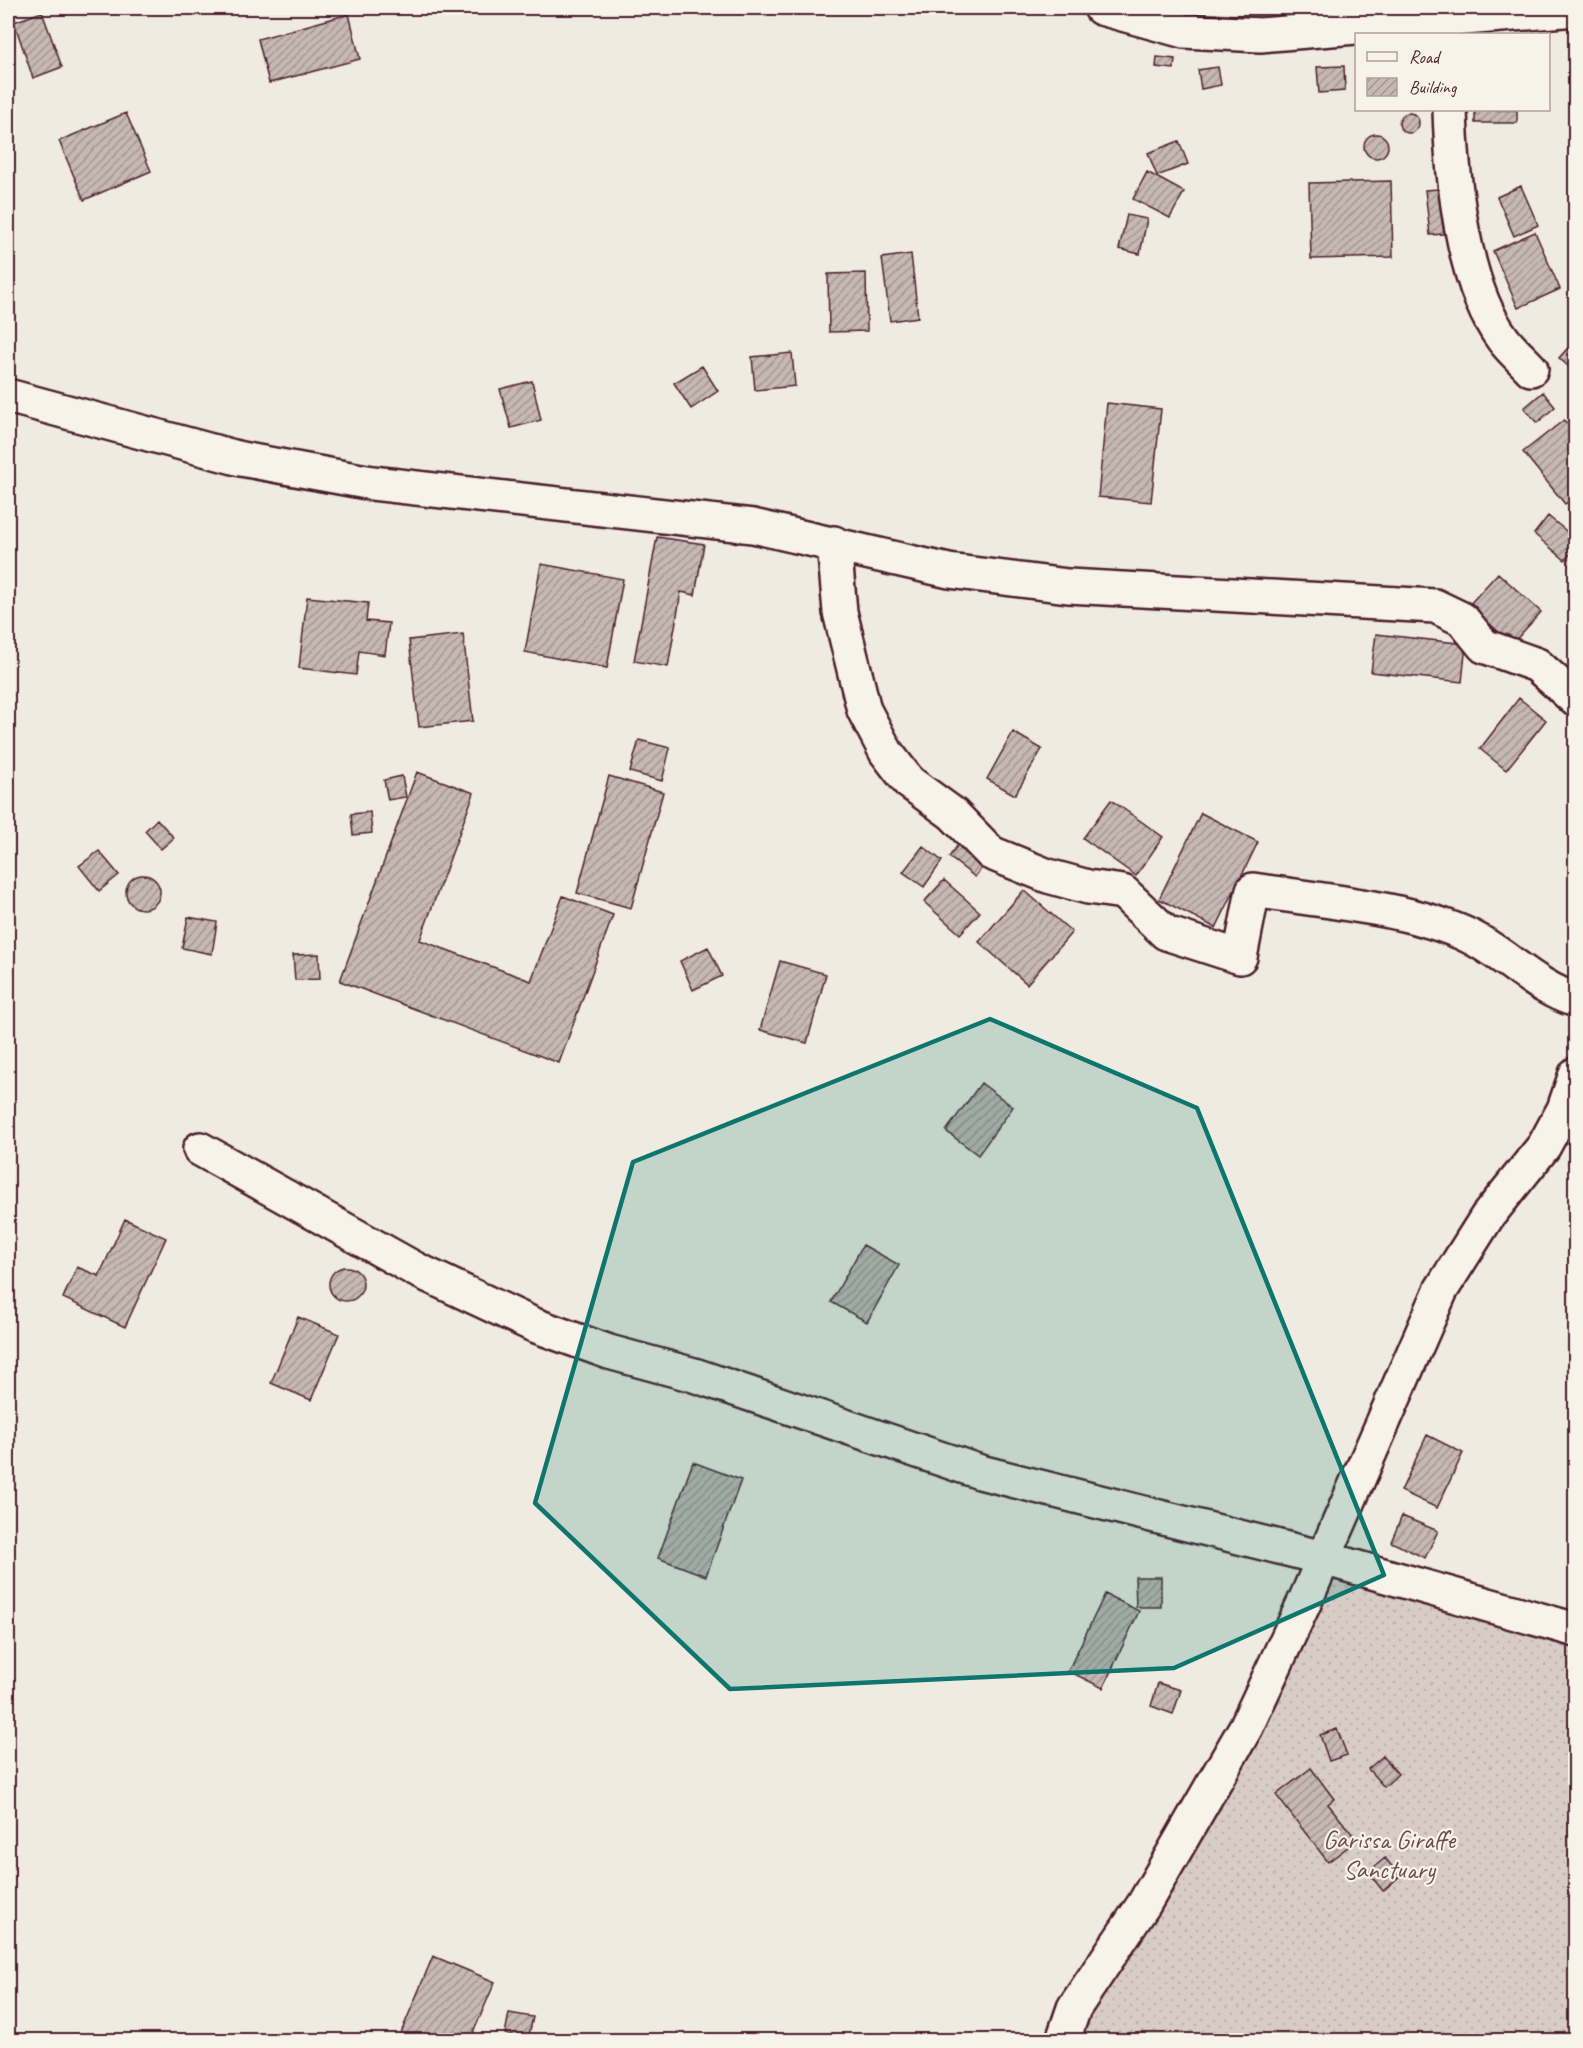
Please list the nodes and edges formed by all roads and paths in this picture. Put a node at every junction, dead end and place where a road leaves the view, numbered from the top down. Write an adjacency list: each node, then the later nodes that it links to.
1 (1101, 8): 3 (street)
2 (1575, 9): 3 (street)
3 (1456, 28)
4 (1450, 111): 5 (street)
5 (1532, 369)
6 (8, 396): 7 (street)
7 (834, 543): 8 (street); 9 (street)
8 (1575, 700)
9 (1575, 1000)
10 (1575, 1074): 12 (street)
11 (200, 1149): 12 (street)
12 (1323, 1558): 13 (street); 14 (street)
13 (1575, 1630)
14 (1063, 2040)

